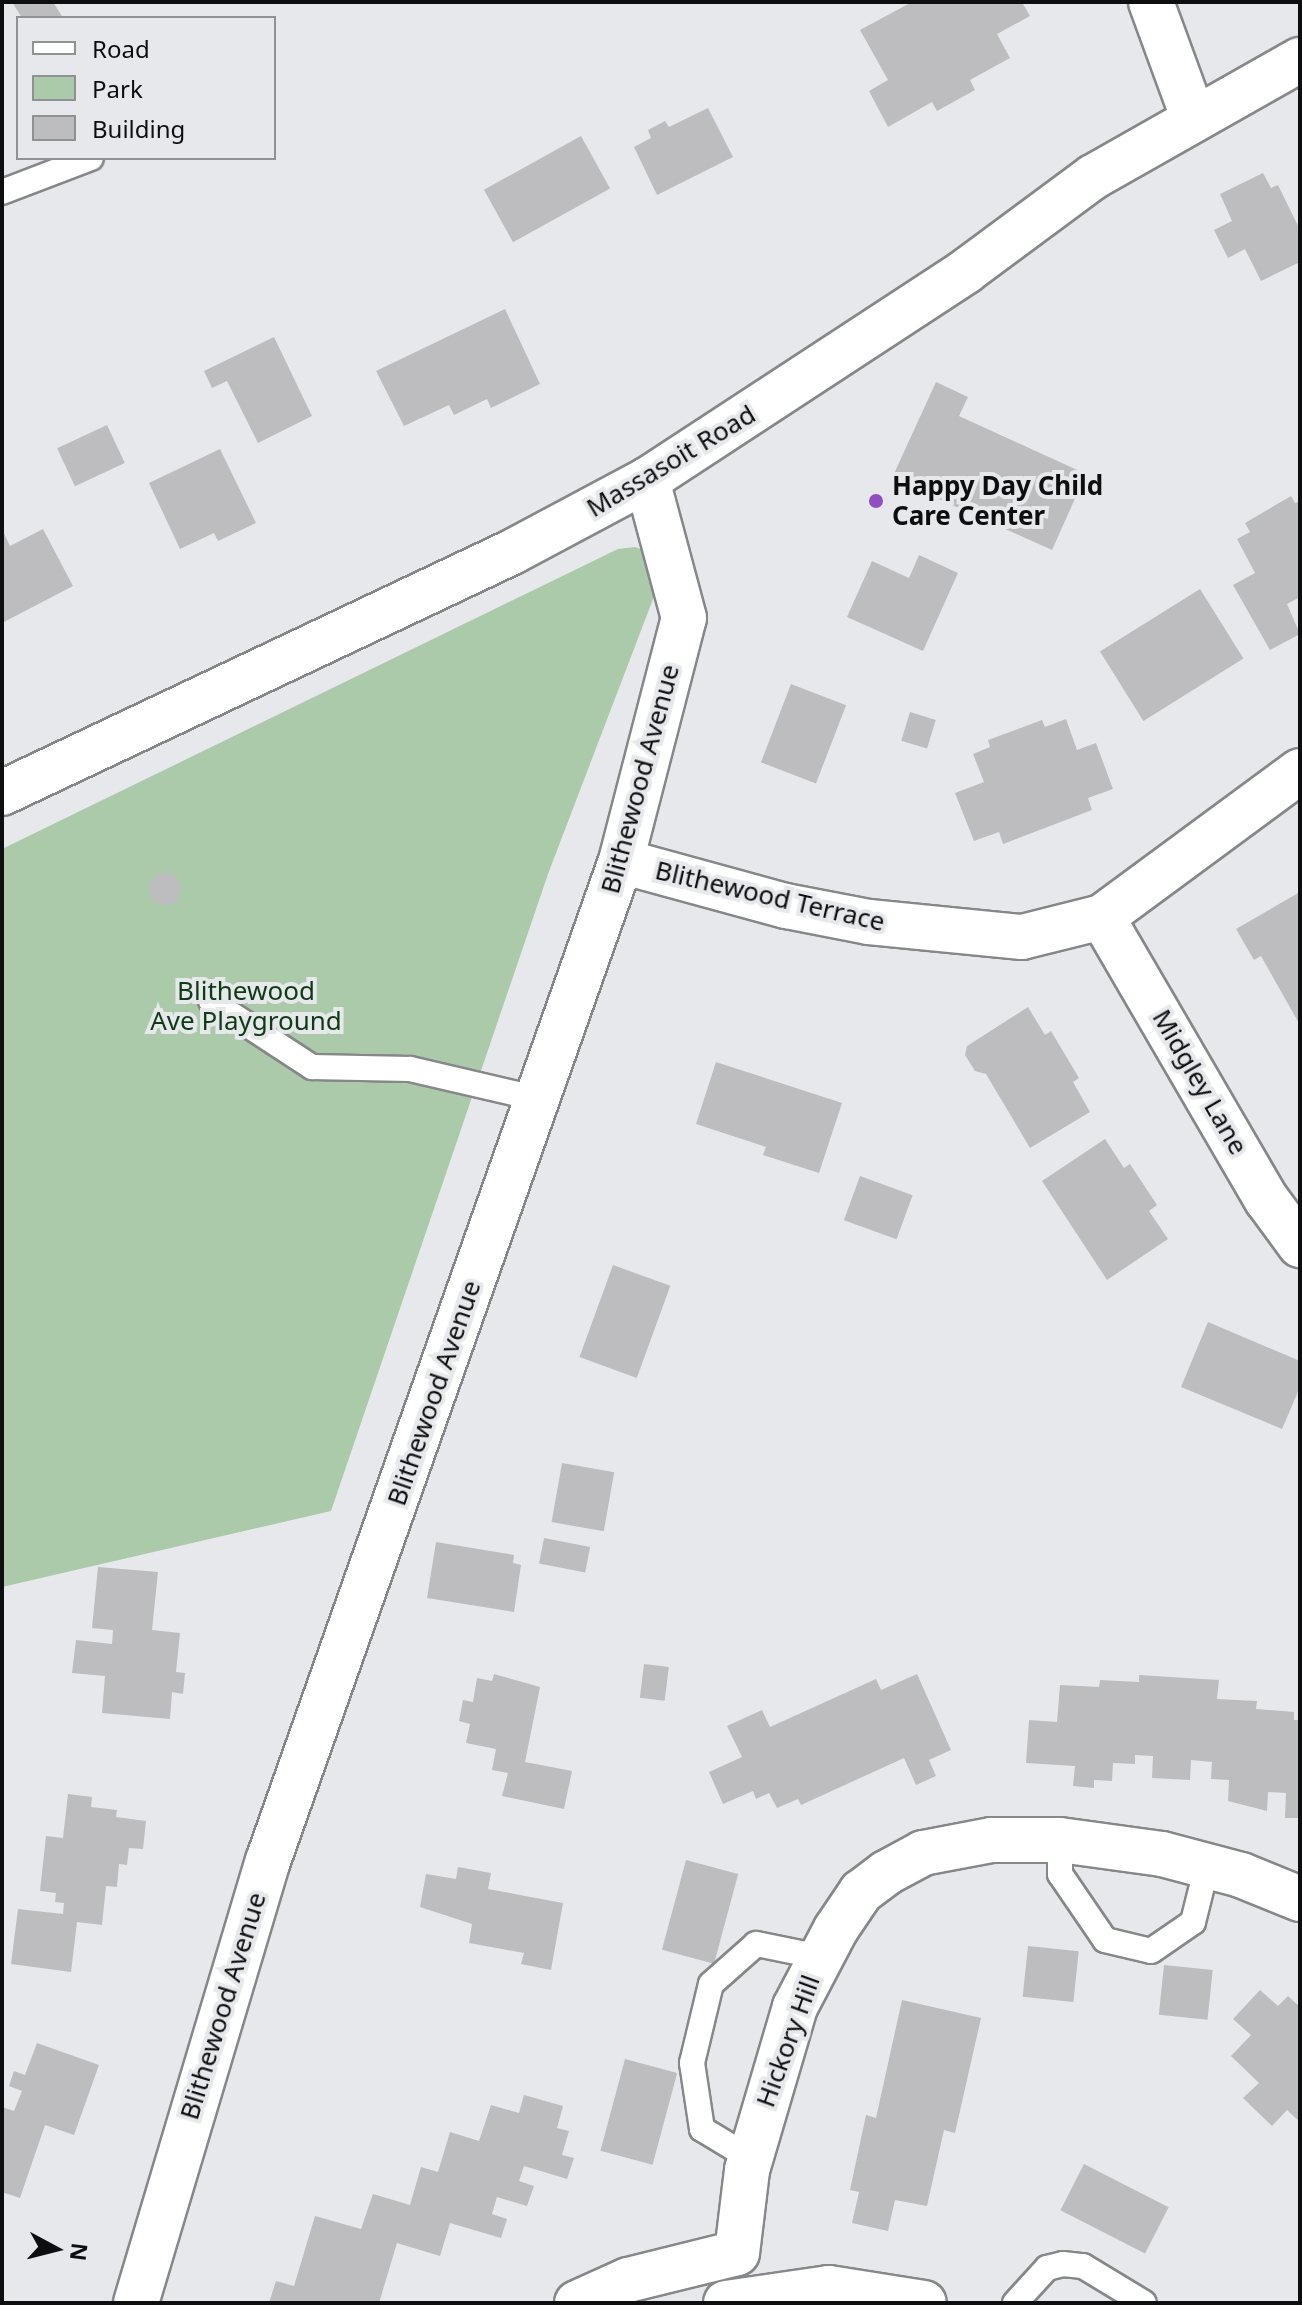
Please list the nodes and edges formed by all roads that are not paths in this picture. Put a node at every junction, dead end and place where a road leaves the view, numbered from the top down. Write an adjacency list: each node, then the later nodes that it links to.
1 (1151, 2): 3 (street)
2 (1300, 60): 3 (street, Massasoit Road)
3 (1193, 117): 6 (street, Massasoit Road)
4 (86, 160): 5 (lane)
5 (2, 192)
6 (647, 480): 8 (street, Massasoit Road); 9 (street, Blithewood Avenue)
7 (1300, 771): 10 (street, Blithewood Terrace)
8 (2, 793)
9 (621, 861): 10 (street, Blithewood Terrace); 12 (street, Blithewood Avenue)
10 (1102, 917): 13 (street, Midgley Lane)
11 (211, 1001): 12 (lane)
12 (539, 1099): 21 (street, Blithewood Avenue)
13 (1300, 1245)
14 (1060, 1840): 15 (street, Hickory Hill); 15 (lane); 17 (street, Hickory Hill)
15 (1207, 1866): 16 (street, Hickory Hill)
16 (1300, 1899)
17 (820, 1957): 18 (street, Hickory Hill); 18 (lane)
18 (750, 2158): 19 (street, Hickory Hill)
19 (737, 2253): 20 (street); 22 (street)
20 (760, 2300): 23 (street)
21 (136, 2303)
22 (577, 2303)
23 (924, 2303)
24 (1015, 2303): 25 (lane)
25 (1144, 2303)

